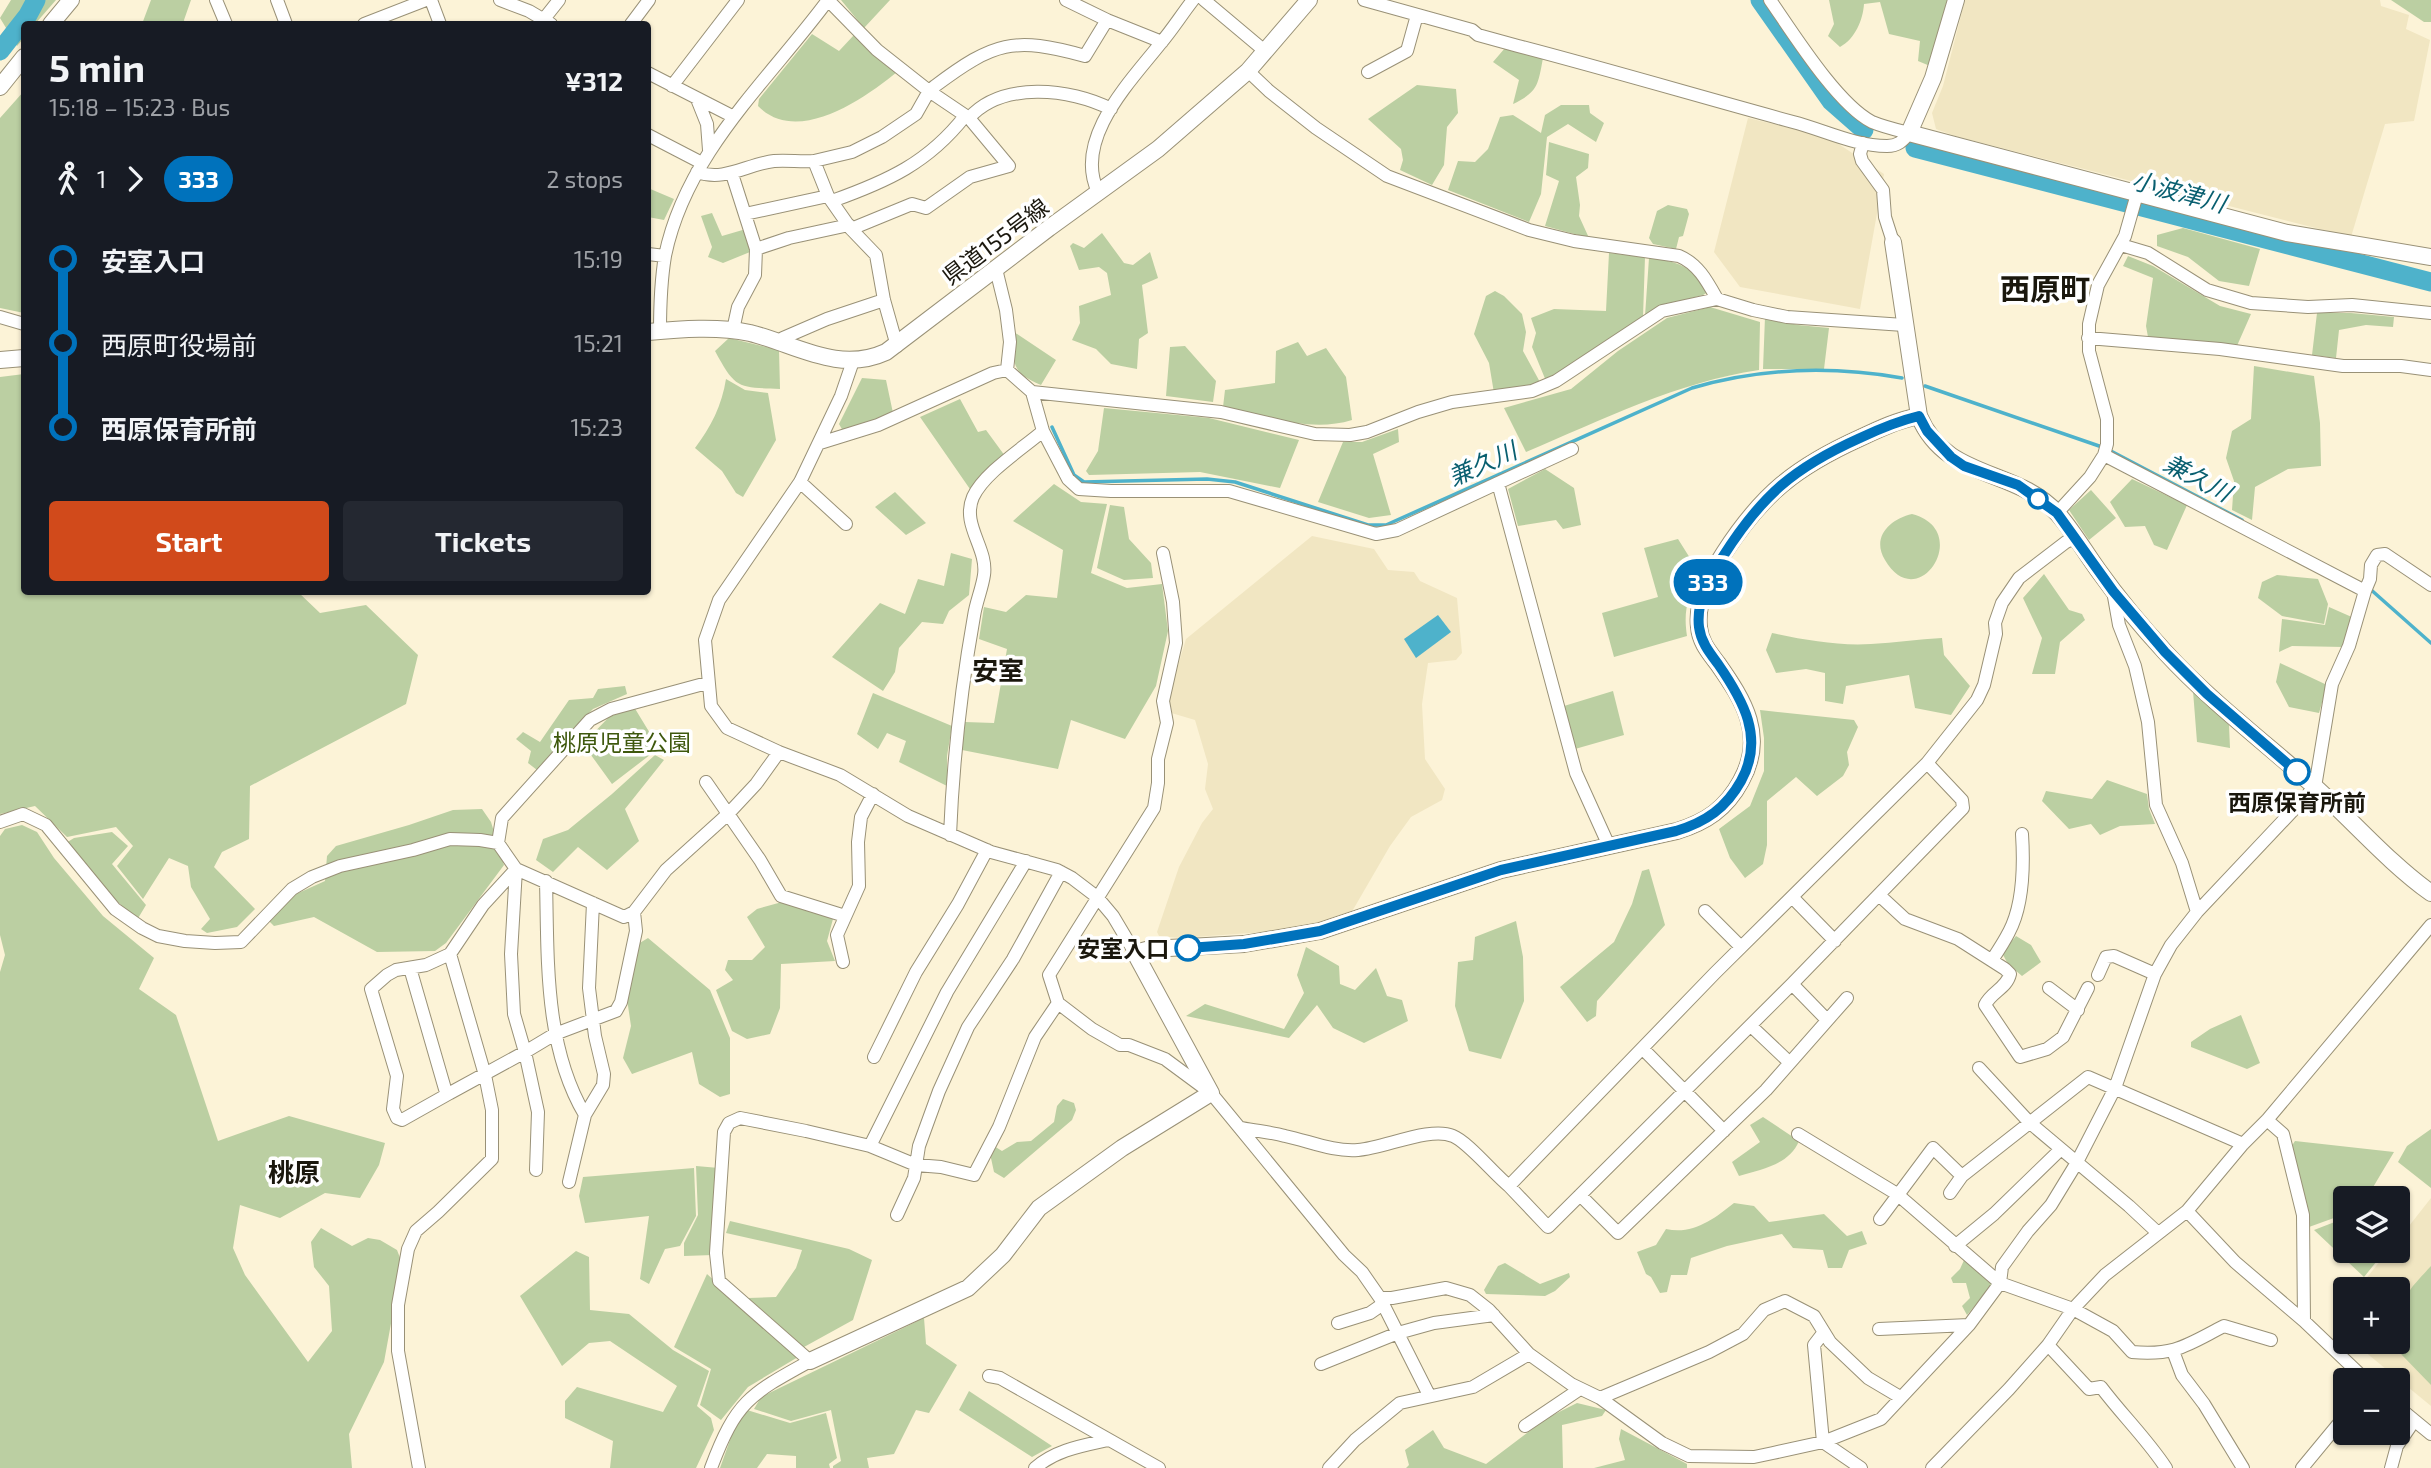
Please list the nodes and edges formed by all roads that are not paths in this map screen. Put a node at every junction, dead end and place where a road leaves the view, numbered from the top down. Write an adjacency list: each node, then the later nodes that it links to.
1 (71, 0): 19 (street)
2 (216, 0): 20 (street)
3 (277, 0): 21 (street)
4 (429, 0): 22 (street); 23 (street)
5 (500, 0): 24 (street)
6 (559, 0): 25 (street)
7 (649, 0): 26 (street)
8 (738, 0): 34 (street)
9 (828, 0): 35 (street); 38 (street)
10 (1066, 0): 18 (street)
11 (1193, 0): 27 (street)
12 (1204, 0): 28 (street)
13 (1309, 0): 28 (street, 県道155号線)
14 (1364, 0): 17 (street)
15 (1770, 0): 40 (street)
16 (1956, 0): 40 (street)
17 (1417, 15): 31 (street); 42 (street)
18 (1107, 20): 27 (street); 35 (street)
19 (54, 21)
20 (225, 21)
21 (285, 21)
22 (372, 21)
23 (439, 21)
24 (542, 21)
25 (545, 21)
26 (633, 21)
27 (1162, 42): 37 (street)
28 (1266, 52): 30 (street, 県道155号線)
29 (21, 61): 33 (street)
30 (1248, 71): 47 (street, 県道155号線); 59 (street)
31 (1368, 72)
32 (651, 75): 34 (street)
33 (0, 86)
34 (672, 86): 36 (street)
35 (929, 91): 39 (street); 44 (street)
36 (697, 99): 38 (street); 43 (street)
37 (1111, 109): 39 (street); 47 (street)
38 (734, 117): 43 (street)
39 (967, 117): 49 (street); 51 (street)
40 (1909, 133): 42 (street); 48 (street)
41 (651, 137): 45 (street)
42 (1863, 143): 53 (street)
43 (709, 150): 45 (street)
44 (814, 161): 46 (street); 49 (street)
45 (699, 167): 46 (street); 56 (street)
46 (732, 174): 50 (street)
47 (1098, 192): 58 (street, 県道155号線)
48 (2136, 197): 52 (street); 57 (street)
49 (830, 199): 50 (street); 51 (street)
50 (745, 214): 54 (street)
51 (850, 227): 54 (street); 60 (street)
52 (2123, 240): 61 (street); 67 (street)
53 (1893, 242): 64 (street)
54 (756, 249): 65 (street)
55 (651, 254): 56 (street)
56 (665, 256): 66 (street)
57 (2431, 257)
58 (996, 268): 69 (street, 県道155号線); 73 (street)
59 (1717, 299): 64 (street); 75 (street)
60 (884, 300): 68 (street); 69 (street)
61 (2431, 313)
62 (0, 317): 63 (street)
63 (21, 323)
64 (1904, 325): 76 (street)
65 (733, 330): 66 (street, 県道155号線); 68 (street, 県道155号線)
66 (654, 332)
67 (2088, 338): 74 (street); 80 (street)
68 (779, 343): 72 (street, 県道155号線)
69 (897, 346): 72 (street, 県道155号線)
70 (21, 358): 71 (street)
71 (0, 360)
72 (853, 361): 78 (street)
73 (1007, 370): 75 (street); 78 (street)
74 (2431, 370)
75 (1032, 392): 77 (street)
76 (1919, 416): 83 (street); 101 (street)
77 (1043, 431): 82 (street); 99 (street)
78 (820, 443): 81 (street)
79 (1572, 449): 82 (street)
80 (2105, 450): 83 (street); 88 (street)
81 (800, 482): 84 (street); 90 (street)
82 (1498, 483): 101 (street)
83 (2057, 513): 85 (street)
84 (846, 524)
85 (2075, 538): 89 (street); 92 (street)
86 (1163, 553): 109 (street)
87 (2431, 585): 88 (street)
88 (2367, 586): 94 (street)
89 (2113, 591): 94 (street); 114 (street)
90 (707, 683): 91 (street); 100 (street)
91 (779, 752): 95 (street); 96 (street)
92 (1927, 763): 108 (street); 110 (street)
93 (706, 782): 96 (street)
94 (2315, 787): 107 (street); 114 (street)
95 (873, 794): 99 (street); 115 (street)
96 (728, 814): 113 (street); 115 (street)
97 (0, 822): 100 (street)
98 (2022, 834): 121 (street)
99 (950, 835): 102 (street)
100 (498, 844): 104 (street)
101 (1609, 846): 119 (street)
102 (987, 850): 103 (street); 138 (street)
103 (1026, 861): 105 (street); 153 (street)
104 (516, 869): 106 (street); 120 (street); 137 (street)
105 (1061, 872): 109 (street); 156 (street)
106 (546, 881): 111 (street); 135 (street)
107 (2431, 893)
108 (1879, 895): 117 (street); 121 (street)
109 (1097, 897): 119 (street); 130 (street)
110 (1792, 897): 117 (street); 118 (street)
111 (593, 903): 113 (street); 132 (street)
112 (1705, 911): 118 (street)
113 (634, 912): 132 (street)
114 (2197, 912): 124 (street)
115 (845, 916): 122 (street)
116 (2431, 925): 147 (street)
117 (1835, 941): 126 (street)
118 (1741, 947): 136 (street)
119 (1135, 953): 145 (street)
120 (450, 954): 123 (street); 141 (street)
121 (1992, 960): 131 (street)
122 (843, 962)
123 (410, 968): 144 (street); 144 (street)
124 (2155, 974): 125 (street); 142 (street)
125 (2098, 975)
126 (1793, 984): 133 (street); 134 (street)
127 (2049, 988): 131 (street)
128 (2088, 988): 131 (street)
129 (1847, 998): 133 (street)
130 (1058, 1003): 145 (street); 156 (street)
131 (2078, 1010)
132 (593, 1018): 135 (street); 146 (street)
133 (1827, 1020): 139 (street)
134 (1751, 1026): 139 (street); 143 (street)
135 (555, 1034): 137 (street); 146 (street)
136 (1643, 1049): 143 (street); 160 (street)
137 (525, 1052): 141 (street); 157 (street)
138 (874, 1057)
139 (1789, 1062): 150 (street)
140 (1979, 1068): 148 (street)
141 (485, 1075): 144 (street); 198 (street)
142 (2115, 1088): 148 (street); 152 (street); 155 (street)
143 (1685, 1091): 150 (street); 163 (street)
144 (450, 1093)
145 (1211, 1093): 149 (street); 183 (street)
146 (585, 1115): 159 (street)
147 (2267, 1120): 152 (street); 173 (street)
148 (2029, 1122): 154 (street); 158 (street)
149 (1242, 1128): 160 (street); 170 (street)
150 (1724, 1131): 163 (street)
151 (1798, 1134): 162 (street)
152 (2243, 1144): 164 (street)
153 (870, 1146): 156 (street); 183 (street)
154 (2061, 1149): 155 (street); 168 (street)
155 (2076, 1164): 167 (street); 169 (street)
156 (916, 1165): 165 (street)
157 (536, 1170)
158 (1962, 1176): 161 (street); 162 (street)
159 (569, 1182)
160 (1509, 1186): 163 (street)
161 (1950, 1193)
162 (1896, 1194): 166 (street); 168 (street)
163 (1580, 1195)
164 (2187, 1211): 167 (street); 173 (street)
165 (897, 1215)
166 (1880, 1219)
167 (2158, 1233): 171 (street)
168 (1955, 1246): 169 (street)
169 (2000, 1283): 171 (street); 175 (street)
170 (1381, 1301): 172 (street); 174 (street); 178 (street)
171 (2073, 1309): 180 (street); 181 (street)
172 (1494, 1315): 178 (street); 182 (street)
173 (2304, 1321): 185 (street)
174 (1338, 1323)
175 (1969, 1325): 176 (street); 189 (street)
176 (1879, 1329)
177 (1824, 1332): 189 (street); 190 (street); 197 (street)
178 (1398, 1333): 184 (street); 188 (street)
179 (2271, 1340): 181 (street)
180 (2048, 1345): 204 (street); 205 (street)
181 (2173, 1351): 206 (street)
182 (1530, 1354): 187 (street); 188 (street)
183 (810, 1361): 199 (street)
184 (1321, 1364)
185 (2353, 1368)
186 (989, 1376): 196 (street)
187 (1580, 1389): 190 (street); 193 (street)
188 (1429, 1395): 202 (street)
189 (1900, 1397): 197 (street)
190 (1600, 1398): 197 (street)
191 (2410, 1418): 192 (street)
192 (2414, 1421): 195 (street); 208 (street)
193 (1525, 1426)
194 (2333, 1431): 207 (street)
195 (2431, 1434)
196 (1108, 1440): 200 (street); 201 (street)
197 (1823, 1441): 203 (street)
198 (419, 1468)
199 (711, 1468)
200 (1035, 1468)
201 (1159, 1468)
202 (1329, 1468)
203 (1861, 1468)
204 (1932, 1468)
205 (2166, 1468)
206 (2244, 1468)
207 (2302, 1468)
208 (2391, 1468)

